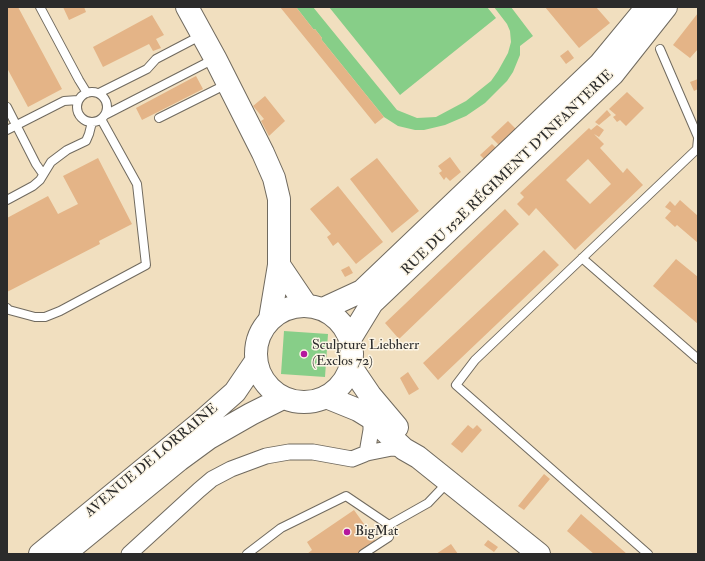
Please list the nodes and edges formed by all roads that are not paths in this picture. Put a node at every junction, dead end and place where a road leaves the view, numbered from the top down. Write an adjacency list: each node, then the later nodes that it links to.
1 (40, 7): 9 (lane)
2 (187, 7): 5 (main road)
3 (647, 7): 23 (main road, RUE DU 152E RÉGIMENT D'INFANTERIE)
4 (666, 7): 26 (main road, RUE DU 152E RÉGIMENT D'INFANTERIE)
5 (202, 35): 7 (main road); 10 (lane)
6 (660, 49): 18 (lane)
7 (215, 58): 8 (main road); 13 (lane)
8 (227, 83): 14 (lane); 22 (main road)
9 (87, 93): 10 (lane); 11 (lane)
10 (99, 93): 13 (lane)
11 (78, 100): 15 (lane); 16 (lane)
12 (7, 107): 16 (lane)
13 (103, 117): 15 (lane); 24 (lane)
14 (159, 118)
15 (92, 122): 19 (lane)
16 (17, 125): 17 (lane); 19 (lane)
17 (7, 130)
18 (698, 138): 21 (lane)
19 (43, 174): 20 (lane)
20 (7, 200)
21 (582, 258): 27 (lane); 43 (lane)
22 (279, 265): 23 (main road); 25 (main road)
23 (315, 307): 25 (main road); 26 (main road)
24 (7, 308)
25 (270, 319): 28 (main road)
26 (350, 339): 29 (main road)
27 (698, 359)
28 (256, 361): 31 (main road); 38 (main road, AVENUE DE LORRAINE)
29 (351, 367): 30 (main road); 34 (main road)
30 (326, 397): 31 (main road); 32 (main road)
31 (283, 398): 39 (main road, AVENUE DE LORRAINE)
32 (371, 418): 33 (street); 34 (main road)
33 (367, 453): 34 (street); 37 (street)
34 (411, 453): 35 (main road)
35 (448, 481): 36 (lane); 42 (main road)
36 (389, 525): 40 (lane); 41 (lane)
37 (137, 550)
38 (40, 554)
39 (64, 554)
40 (247, 554)
41 (363, 554)
42 (539, 554)
43 (648, 554)

